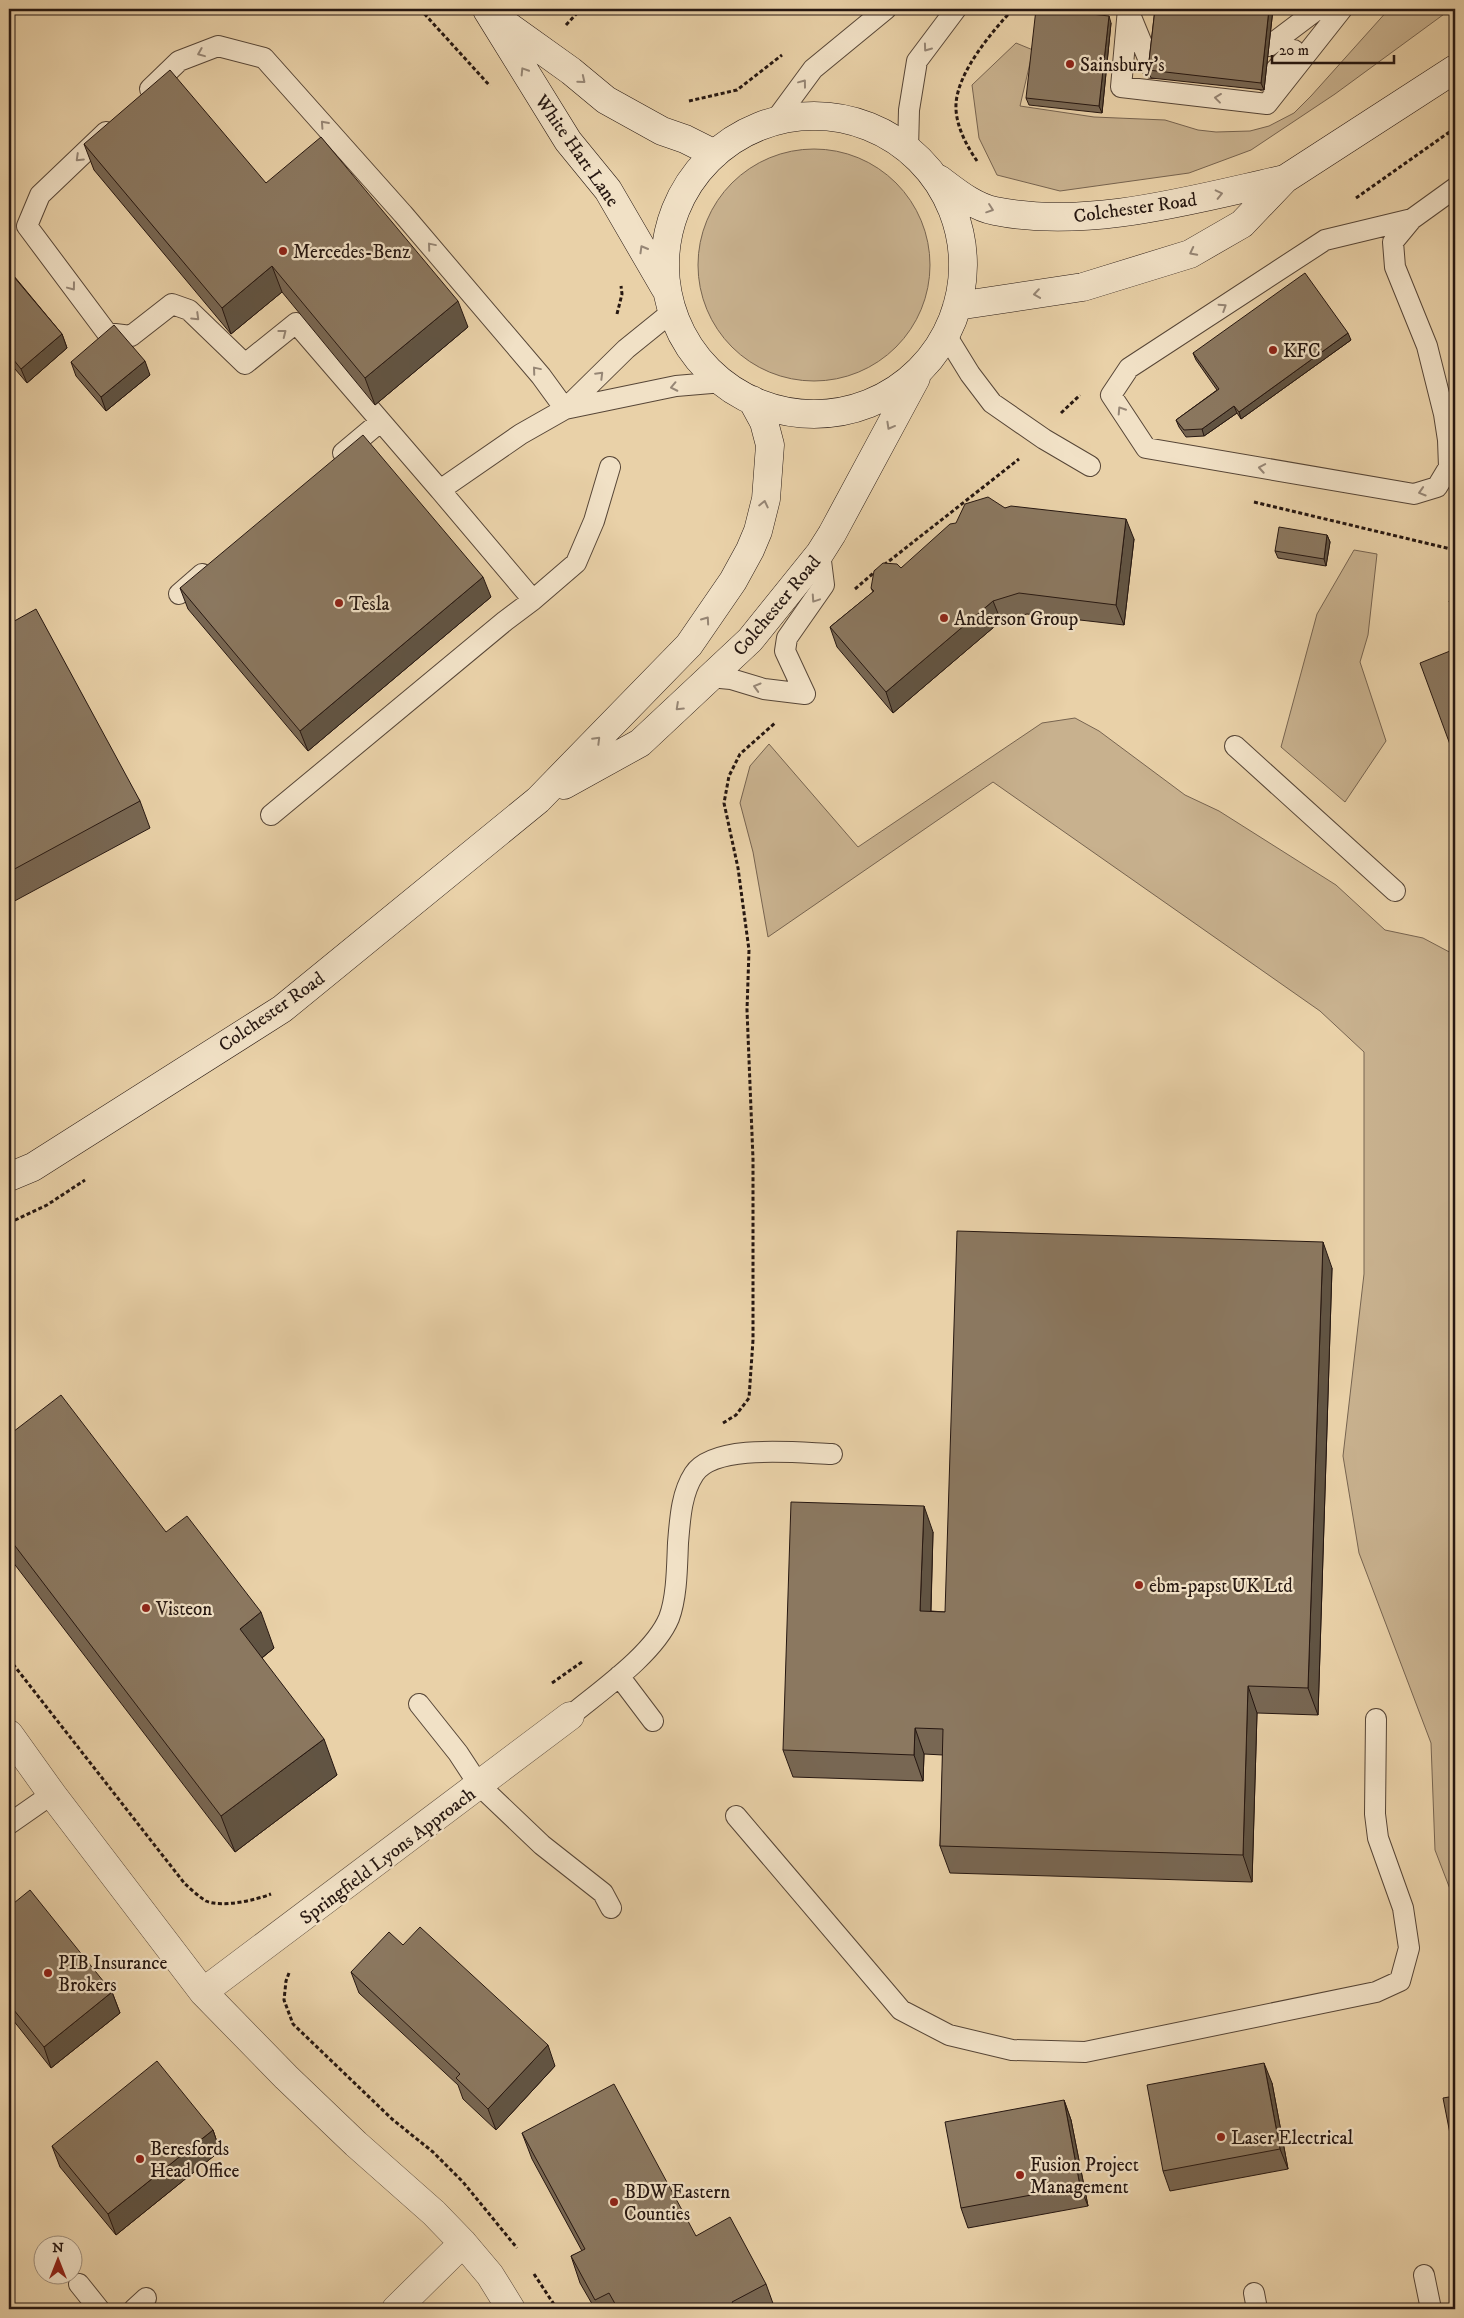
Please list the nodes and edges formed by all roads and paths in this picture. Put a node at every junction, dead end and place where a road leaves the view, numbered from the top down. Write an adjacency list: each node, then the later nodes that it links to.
1 (486, 9): 24 (main road, White Hart Lane, one-way to 24); 30 (main road, White Hart Lane, one-way to 1)
2 (581, 9): 10 (path)
3 (886, 9): 20 (lane, one-way to 3)
4 (956, 9): 23 (lane, one-way to 23)
5 (1013, 9): 25 (path)
6 (1128, 9): 9 (lane, one-way to 6); 11 (lane); 14 (lane)
7 (1318, 9): 12 (lane)
8 (1333, 9): 16 (lane)
9 (1342, 9)
10 (562, 29)
11 (1156, 33)
12 (1269, 46)
13 (787, 50): 17 (path)
14 (1152, 68)
15 (1452, 76): 27 (main road, Colchester Road)
16 (1265, 81)
17 (682, 100)
18 (138, 102): 36 (lane, one-way to 18)
19 (116, 122): 37 (lane, one-way to 37)
20 (774, 122): 23 (main road); 24 (main road)
21 (1449, 133): 22 (path)
22 (1455, 141)
23 (908, 149): 26 (main road)
24 (716, 154): 30 (main road)
25 (982, 168)
26 (933, 176): 27 (main road, Colchester Road, one-way to 27); 31 (main road)
27 (1286, 179): 31 (main road, Colchester Road, one-way to 31)
28 (1455, 188): 29 (lane)
29 (1412, 219): 29 (lane, one-way to 29)
30 (670, 301): 34 (main road); 36 (lane, one-way to 30)
31 (957, 306): 32 (main road)
32 (946, 335): 33 (main road); 38 (lane)
33 (922, 368): 35 (main road); 45 (main road, Colchester Road, one-way to 45)
34 (723, 382): 35 (main road); 36 (lane, one-way to 36)
35 (752, 400): 53 (main road, Colchester Road, one-way to 35)
36 (565, 409): 42 (lane)
37 (380, 422): 39 (lane); 42 (lane)
38 (1044, 439): 40 (lane); 47 (path)
39 (331, 463)
40 (1090, 466)
41 (610, 468): 49 (lane)
42 (440, 490): 49 (lane)
43 (1250, 500): 44 (path)
44 (1455, 550)
45 (820, 553): 50 (main road, Colchester Road); 50 (lane, one-way to 50)
46 (216, 562): 48 (lane)
47 (851, 592)
48 (178, 594)
49 (533, 600): 54 (lane)
50 (710, 677): 53 (main road, Colchester Road, one-way to 53)
51 (781, 717): 57 (path)
52 (1235, 746): 55 (lane)
53 (538, 800): 56 (main road, Colchester Road)
54 (271, 815)
55 (1395, 891)
56 (9, 1177)
57 (721, 1424)
58 (832, 1454): 61 (lane)
59 (9, 1659): 72 (path)
60 (583, 1661): 62 (path)
61 (619, 1676): 64 (lane); 66 (lane)
62 (545, 1689)
63 (419, 1704): 68 (lane)
64 (570, 1716): 68 (main road, Springfield Lyons Approach)
65 (1376, 1719): 70 (lane)
66 (653, 1721)
67 (9, 1734): 69 (main road)
68 (479, 1785): 73 (lane); 75 (main road, Springfield Lyons Approach)
69 (52, 1794): 71 (lane); 75 (main road)
70 (736, 1816)
71 (9, 1824)
72 (276, 1892)
73 (612, 1908)
74 (289, 1972): 77 (path)
75 (203, 1992): 76 (main road)
76 (463, 2243): 82 (main road); 83 (main road)
77 (519, 2252)
78 (529, 2266): 84 (path)
79 (1424, 2275): 85 (lane)
80 (81, 2286): 81 (lane)
81 (99, 2309)
82 (396, 2309)
83 (511, 2309)
84 (557, 2309)
85 (1431, 2309)

